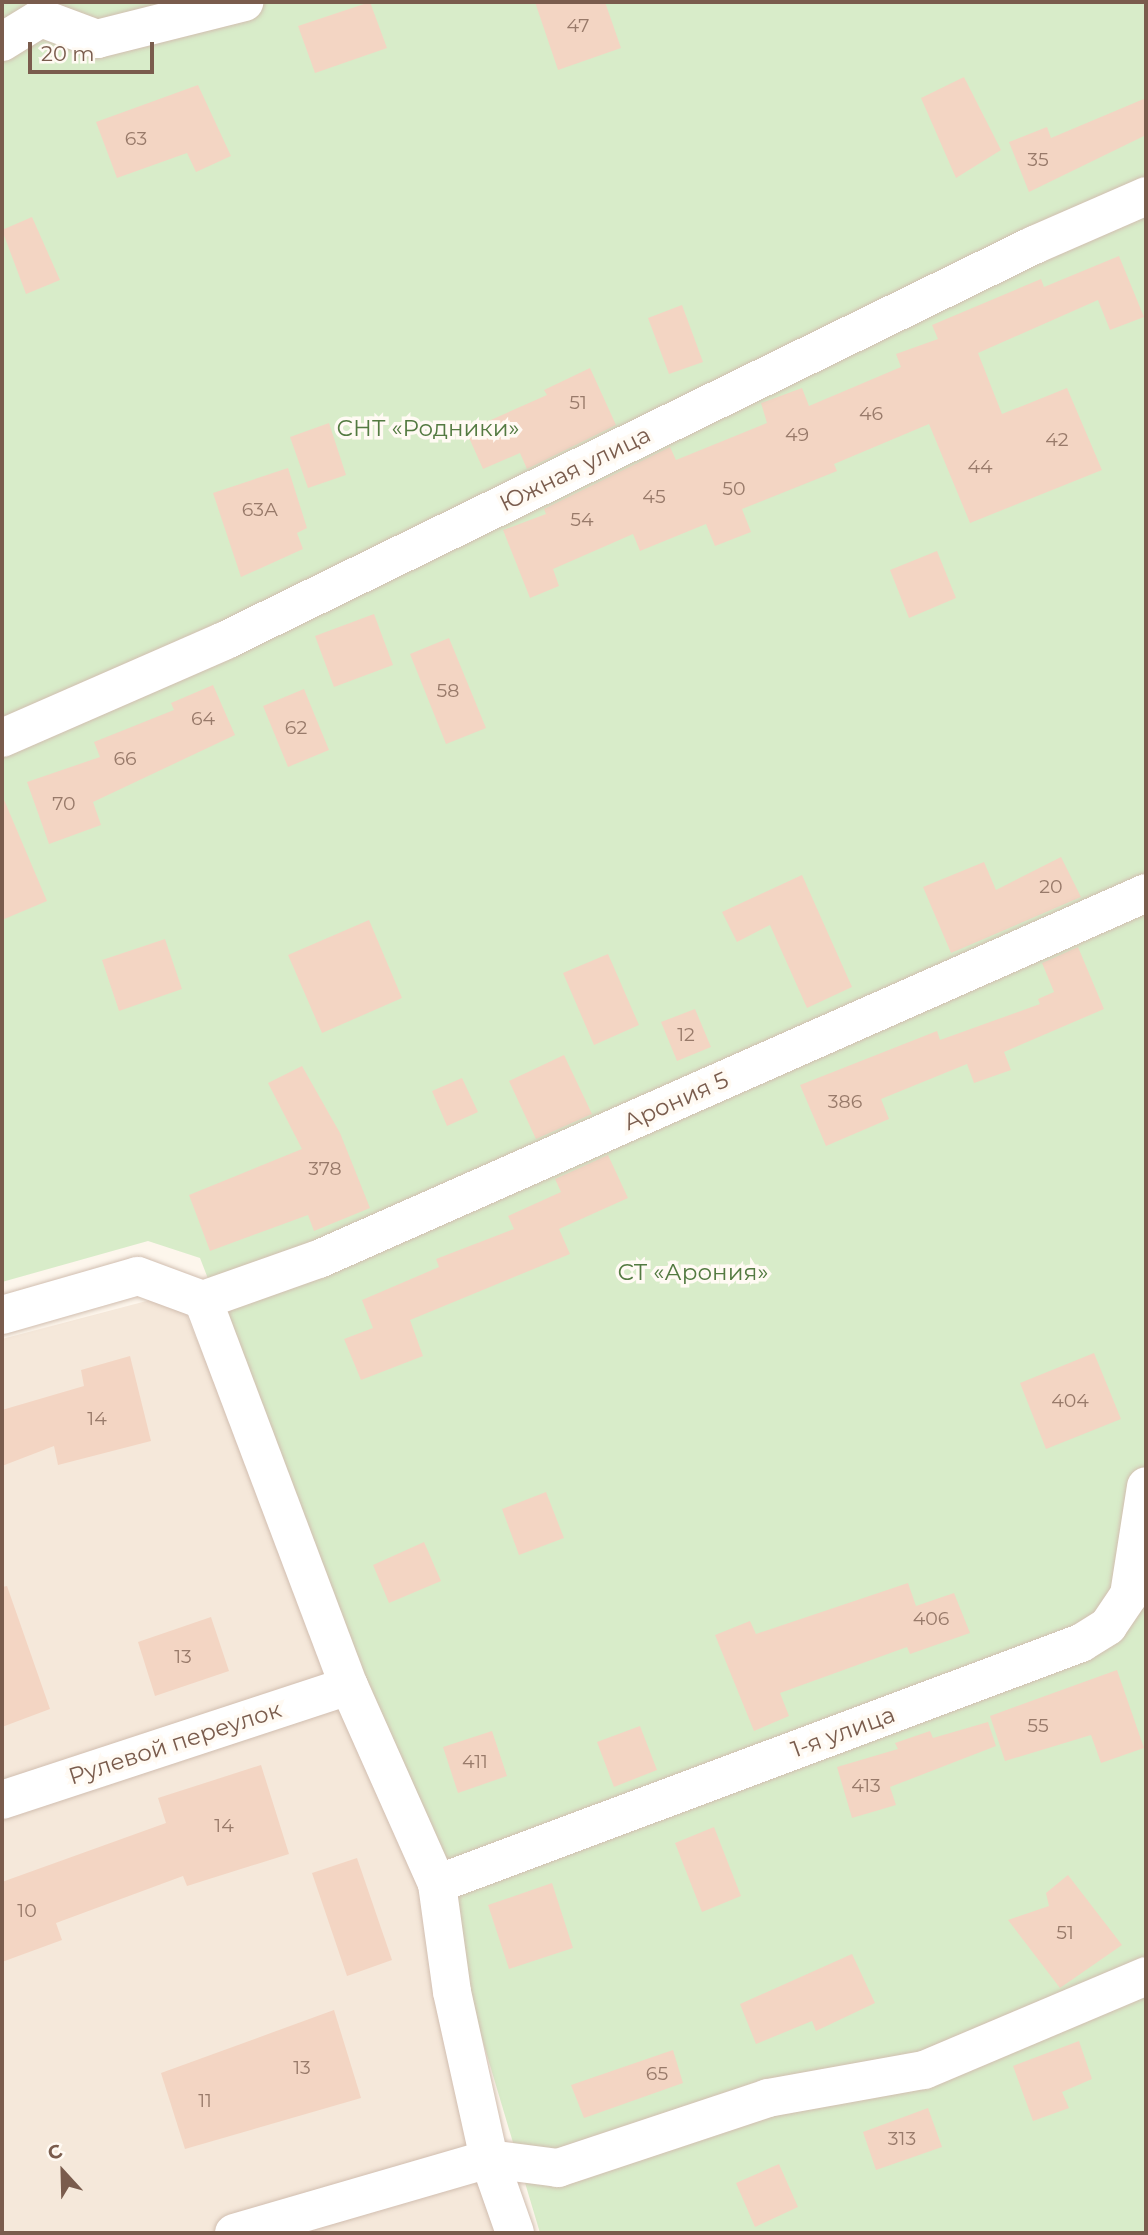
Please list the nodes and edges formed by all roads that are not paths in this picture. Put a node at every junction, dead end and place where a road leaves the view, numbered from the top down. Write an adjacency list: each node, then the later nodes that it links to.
1 (244, 2): 2 (street)
2 (2, 42)
3 (1146, 196): 4 (street, Южная улица)
4 (2, 738)
5 (1146, 893): 6 (street, Арония 5)
6 (203, 1300): 7 (street); 9 (street)
7 (2, 1315)
8 (1146, 1486): 11 (street, 1-я улица)
9 (349, 1686): 10 (street, Рулевой переулок); 11 (street)
10 (2, 1800)
11 (437, 1884): 13 (street)
12 (1146, 1976): 13 (street)
13 (489, 2159): 14 (street); 15 (street)
14 (234, 2233)
15 (516, 2233)

